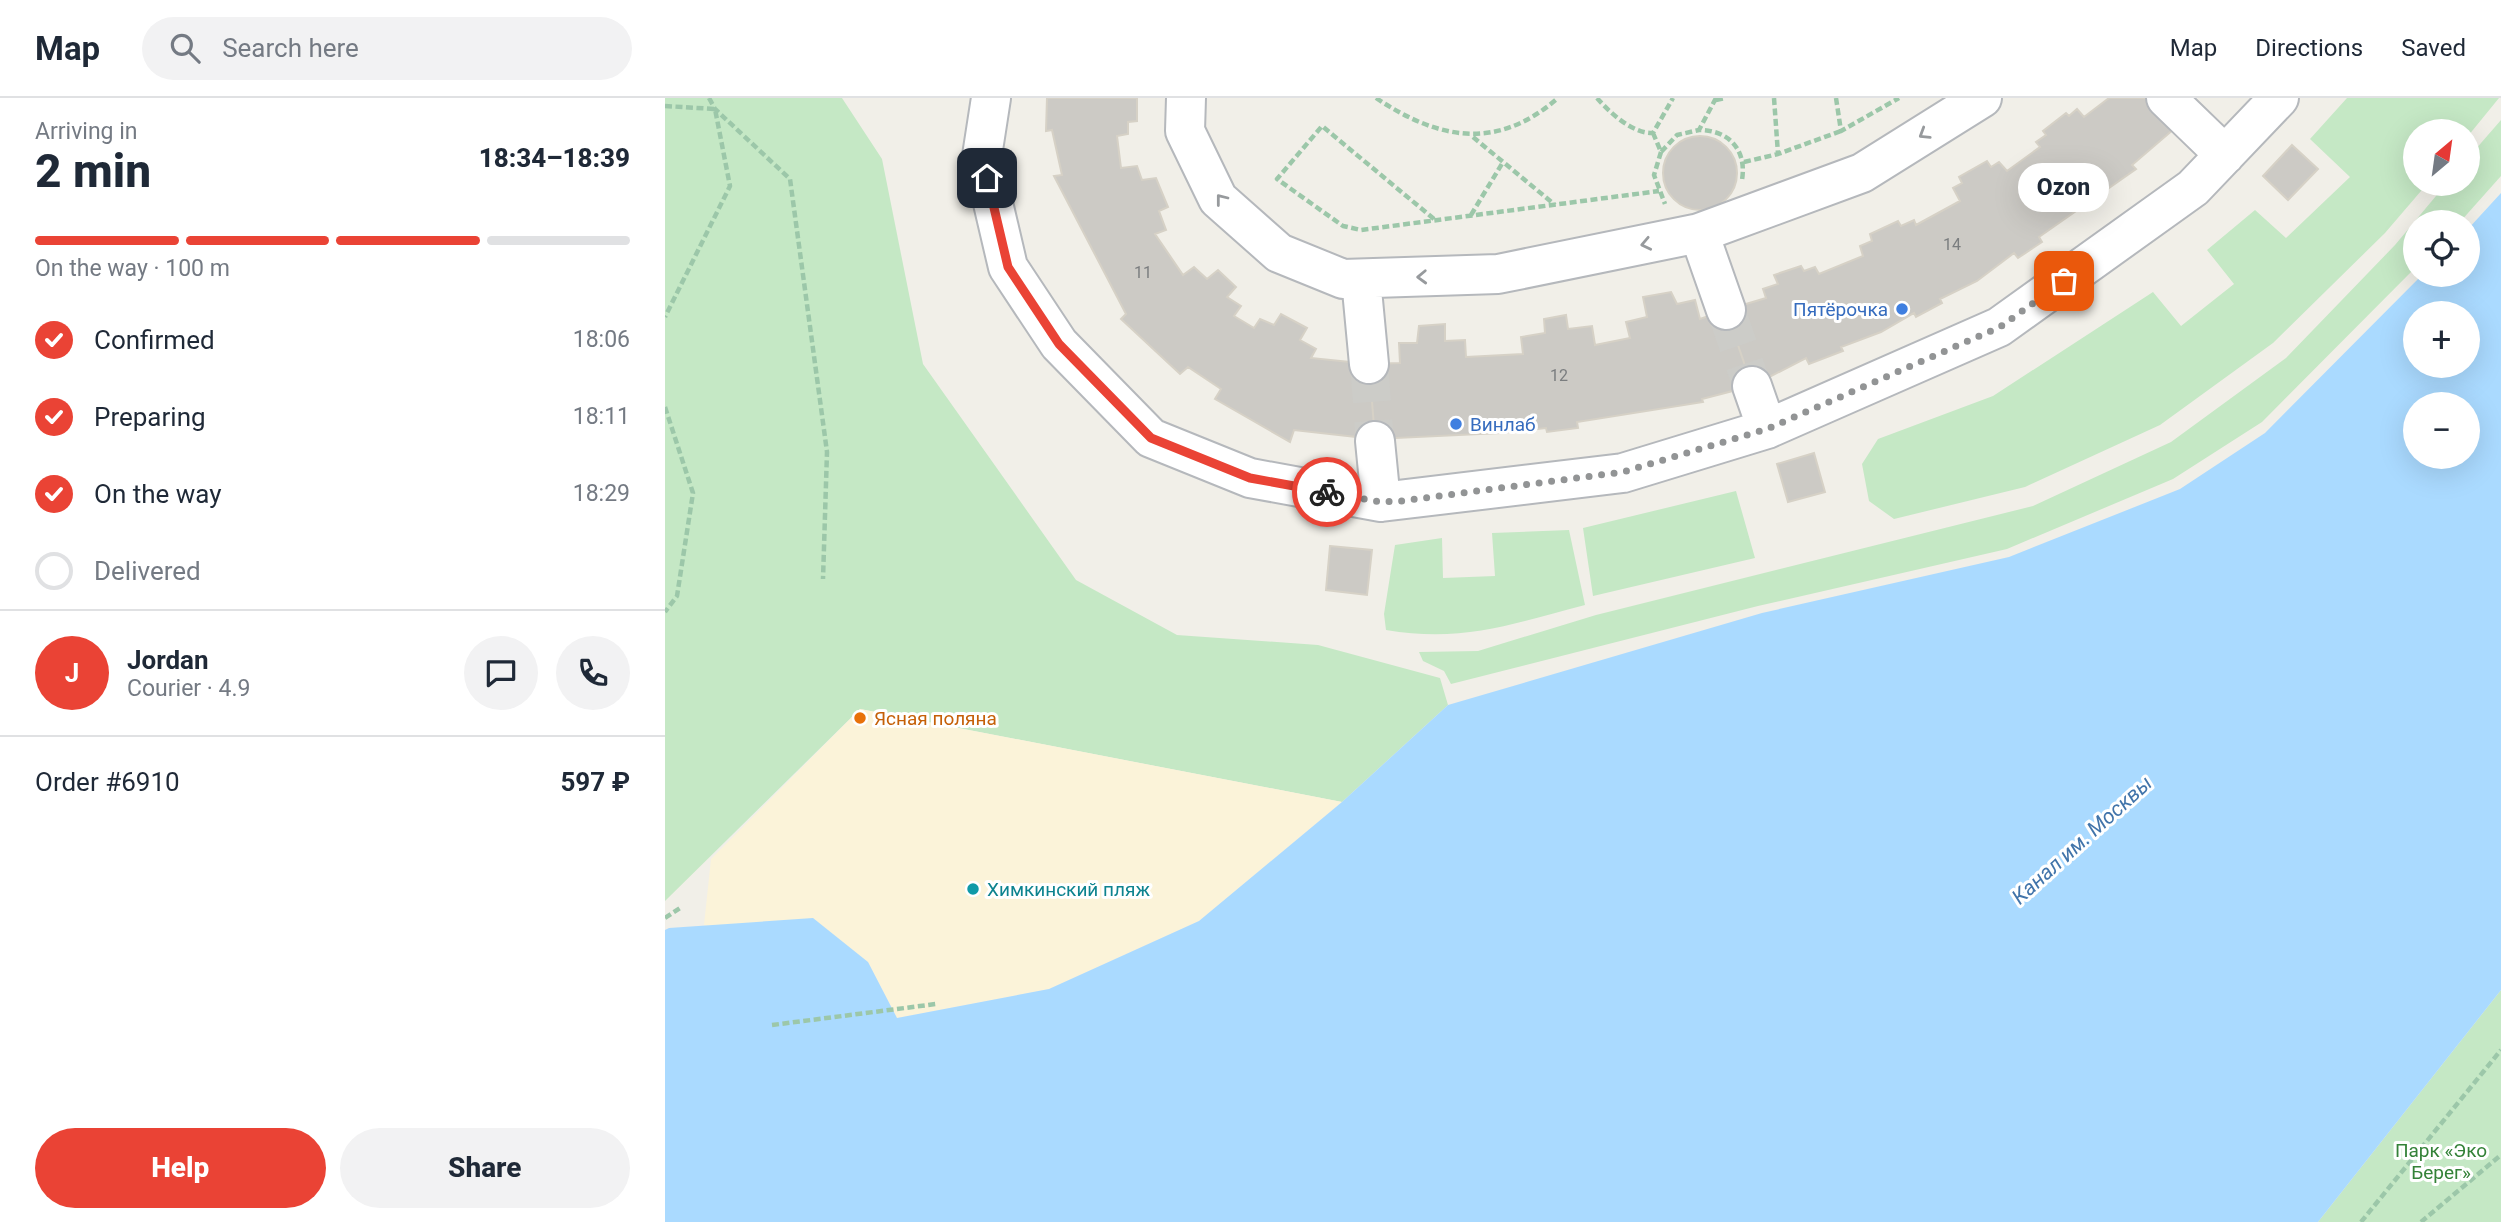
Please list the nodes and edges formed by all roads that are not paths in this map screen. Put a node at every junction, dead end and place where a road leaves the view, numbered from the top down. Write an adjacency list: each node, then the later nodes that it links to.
1 (991, 98): 14 (lane)
2 (1186, 98): 8 (lane, one-way to 2)
3 (1982, 98): 7 (lane, one-way to 7)
4 (2166, 98): 6 (lane)
5 (2279, 98): 6 (lane)
6 (2225, 155): 12 (lane)
7 (1699, 233): 8 (lane, one-way to 8); 9 (lane)
8 (1361, 279): 10 (lane)
9 (1726, 310)
10 (1369, 364)
11 (1752, 386): 12 (lane)
12 (1767, 429): 14 (lane)
13 (1375, 441): 14 (lane)
14 (1381, 502)

